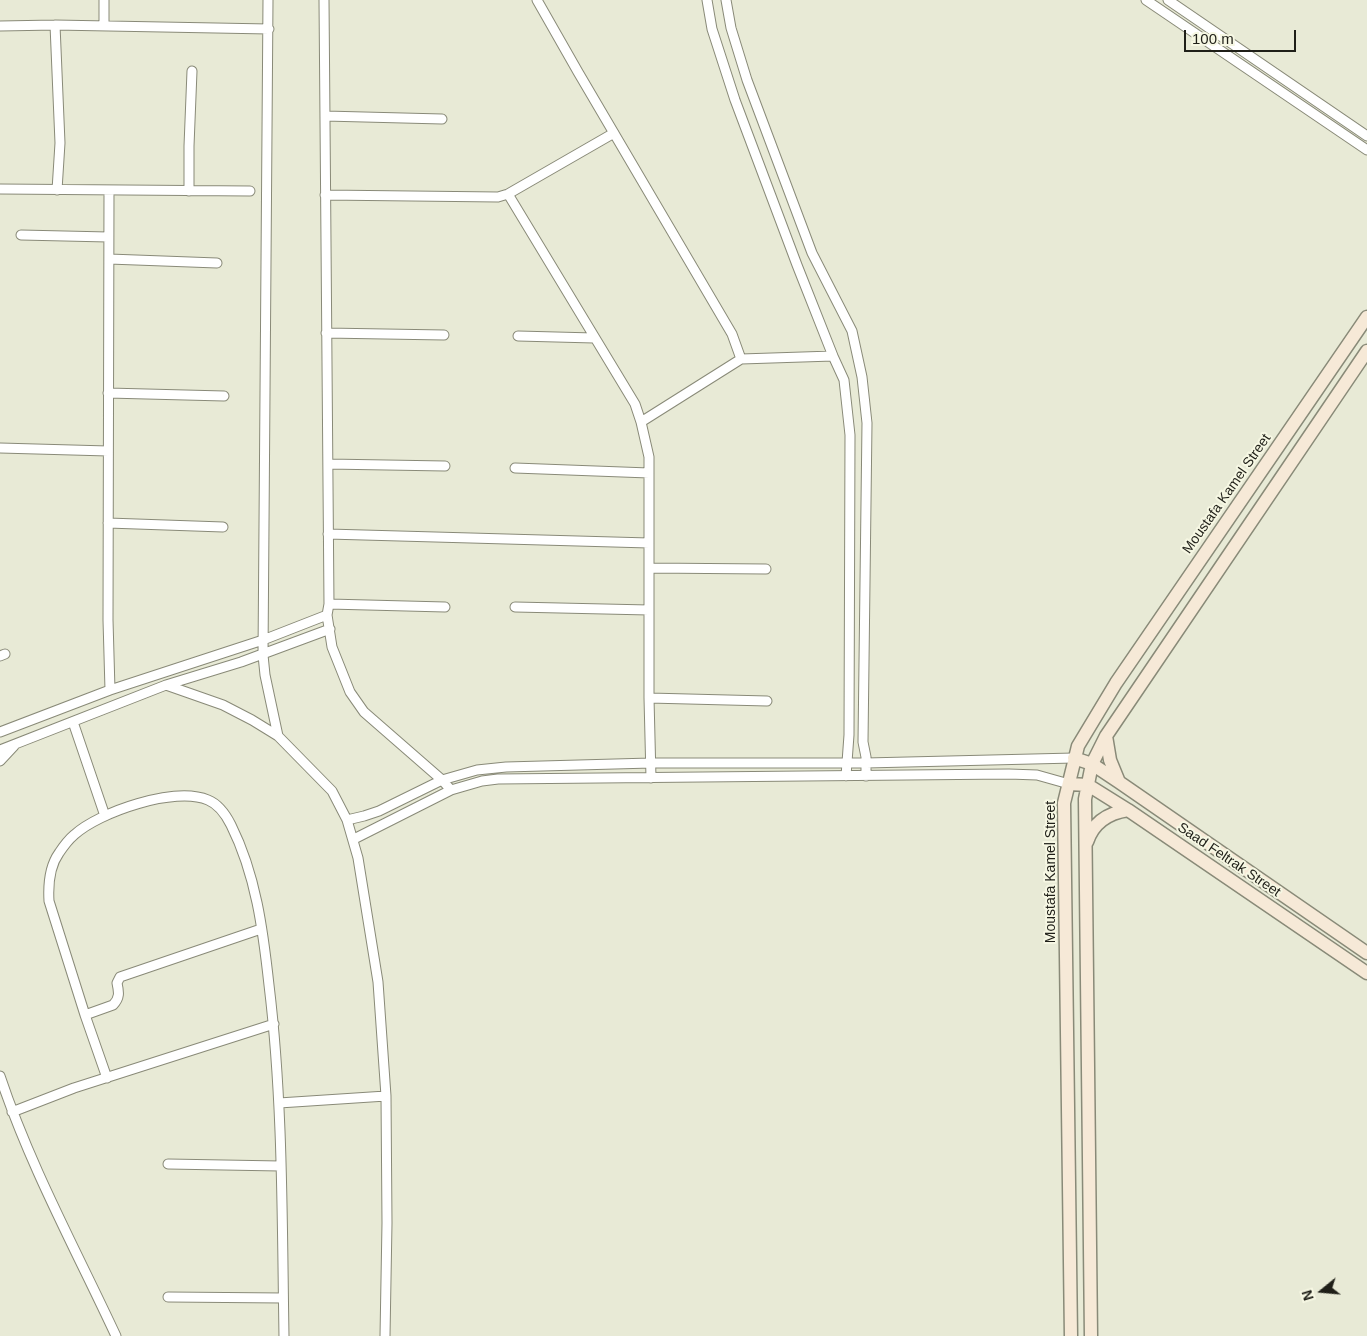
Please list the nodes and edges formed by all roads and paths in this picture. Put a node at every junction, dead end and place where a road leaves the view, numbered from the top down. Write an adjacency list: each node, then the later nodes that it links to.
1 (104, 0): 11 (street)
2 (268, 0): 12 (street)
3 (324, 0): 14 (street)
4 (538, 0): 16 (street)
5 (707, 0): 36 (street)
6 (726, 0): 76 (street)
7 (1146, 0): 18 (street)
8 (1168, 0): 17 (street)
9 (55, 25): 10 (street); 11 (street); 20 (street)
10 (0, 26)
11 (104, 26): 12 (street)
12 (269, 30): 59 (street)
13 (192, 71): 22 (street)
14 (325, 116): 15 (street); 24 (street)
15 (442, 119)
16 (614, 134): 25 (street); 37 (street)
17 (1367, 136)
18 (1367, 150)
19 (0, 189): 20 (street)
20 (57, 190): 21 (street)
21 (108, 190): 22 (street); 27 (street)
22 (189, 191): 23 (street)
23 (250, 191)
24 (325, 194): 25 (street); 31 (street)
25 (508, 194): 34 (street)
26 (20, 235): 27 (street)
27 (108, 237): 28 (street)
28 (108, 259): 29 (street); 38 (street)
29 (217, 262)
30 (1367, 318): 71 (street, Moustafa Kamel Street)
31 (326, 334): 32 (street); 43 (street)
32 (444, 335)
33 (518, 336): 34 (street)
34 (594, 338): 40 (street)
35 (1367, 351): 68 (street)
36 (833, 356): 37 (street); 74 (street)
37 (741, 359): 40 (street)
38 (108, 393): 39 (street); 42 (street)
39 (224, 396)
40 (641, 422): 46 (street)
41 (0, 448): 42 (street)
42 (108, 450): 47 (street)
43 (328, 464): 44 (street); 49 (street)
44 (444, 466)
45 (515, 468): 46 (street)
46 (650, 473): 50 (street)
47 (108, 523): 48 (street); 62 (street)
48 (223, 527)
49 (328, 534): 50 (street); 53 (street)
50 (650, 543): 51 (street)
51 (649, 568): 52 (street); 56 (street)
52 (766, 569)
53 (329, 604): 54 (street); 57 (street)
54 (445, 607)
55 (515, 607): 56 (street)
56 (649, 610): 63 (street)
57 (328, 615): 58 (street); 59 (street)
58 (330, 629): 60 (street); 82 (street)
59 (263, 640): 60 (street); 62 (street)
60 (263, 655): 61 (street); 67 (street)
61 (166, 685): 65 (street); 67 (street)
62 (110, 690): 66 (street)
63 (649, 698): 64 (street); 75 (street)
64 (767, 701)
65 (73, 722): 69 (street); 88 (street)
66 (0, 732)
67 (278, 736): 89 (street)
68 (1106, 736): 77 (street); 83 (street)
69 (16, 744): 70 (street); 73 (street)
70 (0, 750)
71 (1074, 758): 72 (street); 77 (street, Saad Feltrak Street); 84 (street, Moustafa Kamel Street)
72 (1009, 760): 76 (street); 78 (street)
73 (0, 761)
74 (846, 762): 75 (street); 76 (street); 79 (street)
75 (651, 763): 81 (street); 82 (street)
76 (866, 763): 80 (street)
77 (1092, 764): 83 (street, Saad Feltrak Street); 85 (street)
78 (1009, 774): 80 (street); 84 (street)
79 (846, 776): 80 (street); 81 (street)
80 (866, 776)
81 (651, 778): 86 (street)
82 (442, 780): 86 (street); 89 (street)
83 (1119, 782): 90 (street, Saad Feltrak Street)
84 (1069, 784): 85 (street, Saad Feltrak Street); 113 (street, Moustafa Kamel Street)
85 (1088, 785): 87 (street, Saad Feltrak Street); 94 (street)
86 (451, 790): 92 (street)
87 (1128, 810): 93 (street, Saad Feltrak Street); 94 (street)
88 (105, 816): 96 (street); 99 (street)
89 (348, 820): 92 (street)
90 (1182, 825): 91 (street, Saad Feltrak Street); 93 (street)
91 (1200, 838): 95 (street); 97 (street, Saad Feltrak Street)
92 (354, 839): 103 (street)
93 (1171, 839): 95 (street, Saad Feltrak Street)
94 (1086, 847): 114 (street)
95 (1190, 852): 98 (street, Saad Feltrak Street)
96 (261, 929): 99 (street); 100 (street)
97 (1367, 953)
98 (1367, 973)
99 (85, 1015): 102 (street)
100 (274, 1024): 102 (street); 104 (street)
101 (0, 1076): 105 (street)
102 (107, 1078): 105 (street)
103 (386, 1096): 104 (street); 112 (street)
104 (279, 1103): 107 (street)
105 (12, 1112): 110 (street)
106 (168, 1164): 107 (street)
107 (280, 1166): 109 (street)
108 (168, 1297): 109 (street)
109 (284, 1298): 111 (street)
110 (116, 1336)
111 (284, 1336)
112 (385, 1336)
113 (1071, 1336)
114 (1091, 1336)

